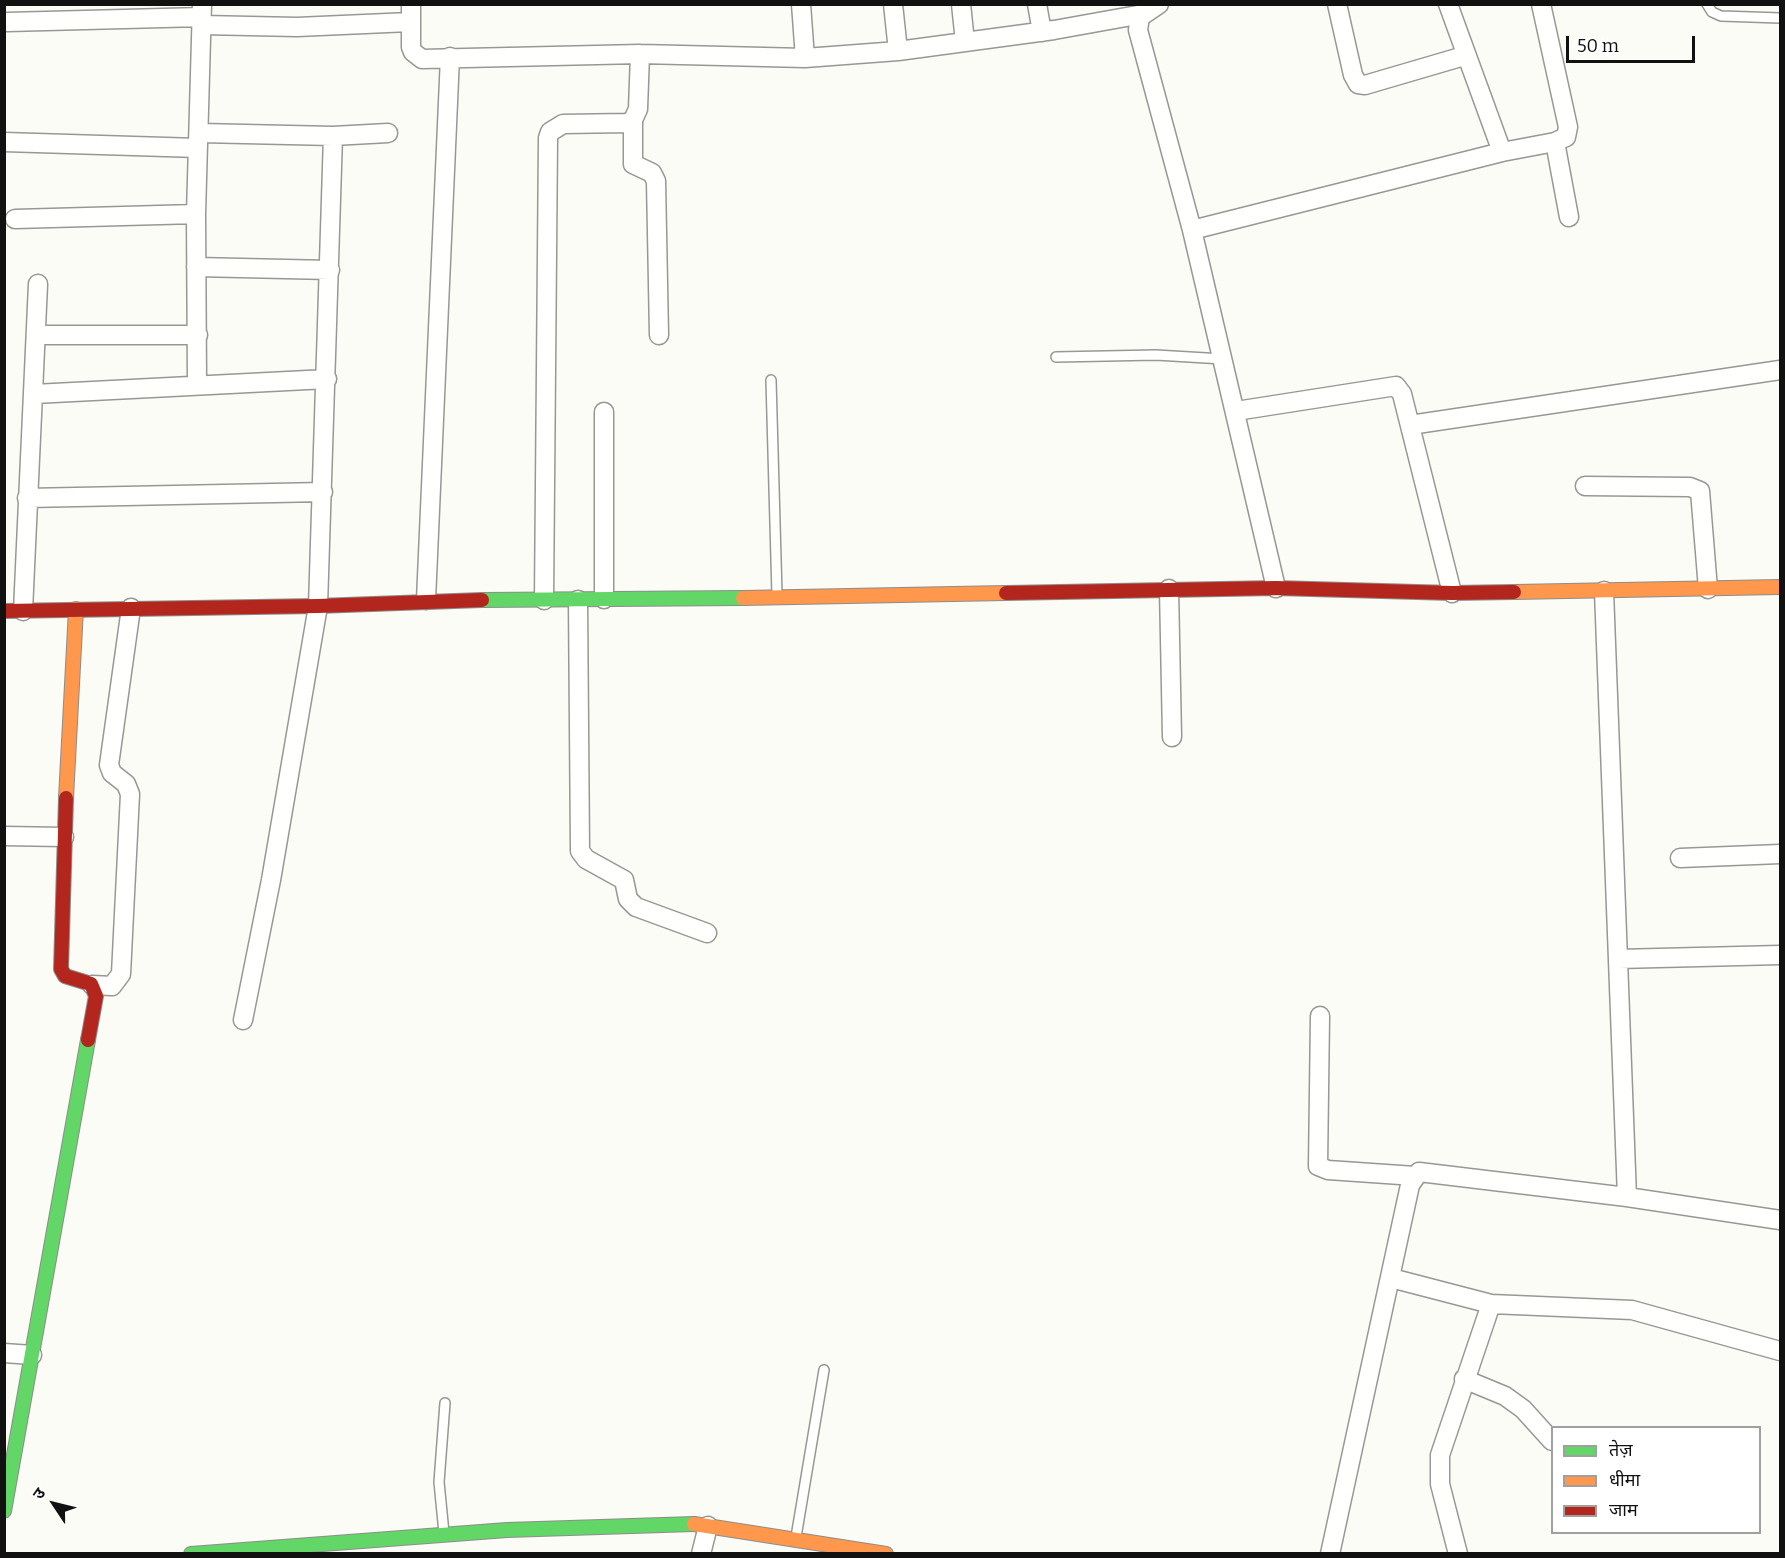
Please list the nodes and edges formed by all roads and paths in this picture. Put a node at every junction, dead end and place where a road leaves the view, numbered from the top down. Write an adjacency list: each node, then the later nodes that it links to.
1 (801, 4): 21 (street)
2 (893, 4): 17 (street)
3 (961, 4): 16 (street)
4 (1037, 4): 15 (street)
5 (1159, 4): 11 (street)
6 (1336, 4): 19 (street)
7 (1448, 4): 19 (street)
8 (1541, 4): 27 (street)
9 (1707, 4): 13 (lane)
10 (410, 13): 12 (street); 20 (street)
11 (1143, 14): 15 (street); 32 (street)
12 (202, 15): 14 (street); 25 (street)
13 (1780, 18)
14 (7, 21)
15 (1042, 32): 16 (street)
16 (964, 42): 17 (street)
17 (898, 51): 21 (street)
18 (640, 54): 20 (street); 21 (street); 22 (street)
19 (1464, 56): 28 (street)
20 (450, 57): 60 (street)
21 (805, 58)
22 (633, 120): 38 (street); 61 (street)
23 (388, 133): 24 (street)
24 (333, 136): 25 (street); 34 (street)
25 (199, 141): 26 (street); 29 (street)
26 (4, 142)
27 (1555, 142): 28 (street); 30 (street)
28 (1502, 152): 32 (street)
29 (196, 214): 31 (street); 33 (street)
30 (1569, 217)
31 (15, 219)
32 (1192, 230): 40 (street)
33 (196, 267): 34 (street); 37 (street)
34 (330, 270): 42 (street)
35 (38, 284): 36 (street)
36 (37, 335): 37 (street); 45 (street)
37 (198, 335): 44 (street)
38 (658, 335)
39 (1056, 357): 40 (lane)
40 (1223, 360): 46 (street)
41 (1780, 370): 48 (street)
42 (327, 379): 44 (street); 50 (street)
43 (771, 380): 58 (lane)
44 (197, 384): 45 (street)
45 (34, 394): 51 (street)
46 (1236, 411): 48 (street); 53 (street)
47 (604, 412): 59 (street)
48 (1410, 425): 57 (street)
49 (1585, 486): 54 (street)
50 (323, 492): 51 (street); 63 (street)
51 (27, 498): 67 (street)
52 (1780, 587): 54 (street)
53 (1276, 588): 55 (street); 57 (street)
54 (1708, 588): 56 (street)
55 (1169, 589): 58 (street); 68 (street)
56 (1604, 591): 57 (street); 75 (street)
57 (1452, 593)
58 (777, 598): 59 (street)
59 (604, 599): 62 (street)
60 (426, 600): 61 (street); 63 (street)
61 (544, 600): 62 (street)
62 (578, 600): 73 (street)
63 (318, 606): 64 (street); 78 (street)
64 (131, 608): 65 (street); 76 (street)
65 (76, 609): 67 (street); 70 (street)
66 (4, 611): 67 (street)
67 (23, 611)
68 (1172, 737)
69 (4, 836): 70 (street)
70 (64, 837): 76 (street)
71 (1780, 854): 72 (street)
72 (1680, 858)
73 (707, 933)
74 (1780, 955): 75 (street)
75 (1617, 959): 80 (street)
76 (92, 985): 86 (street)
77 (1320, 1016): 79 (street)
78 (243, 1020)
79 (1415, 1176): 80 (street); 82 (street)
80 (1627, 1197): 81 (street)
81 (1780, 1220)
82 (1391, 1278): 83 (street); 100 (street)
83 (1491, 1304): 84 (street); 88 (street)
84 (1780, 1351)
85 (4, 1353): 86 (street)
86 (32, 1355): 91 (street)
87 (824, 1370): 95 (lane)
88 (1464, 1379): 90 (street); 101 (street)
89 (445, 1403): 94 (lane)
90 (1551, 1440)
91 (9, 1458): 92 (street)
92 (4, 1511)
93 (708, 1526): 94 (street); 95 (street); 98 (street)
94 (444, 1535): 96 (street)
95 (796, 1539): 99 (street)
96 (348, 1548): 97 (street)
97 (191, 1554)
98 (701, 1554)
99 (886, 1554)
100 (1330, 1554)
101 (1458, 1554)

